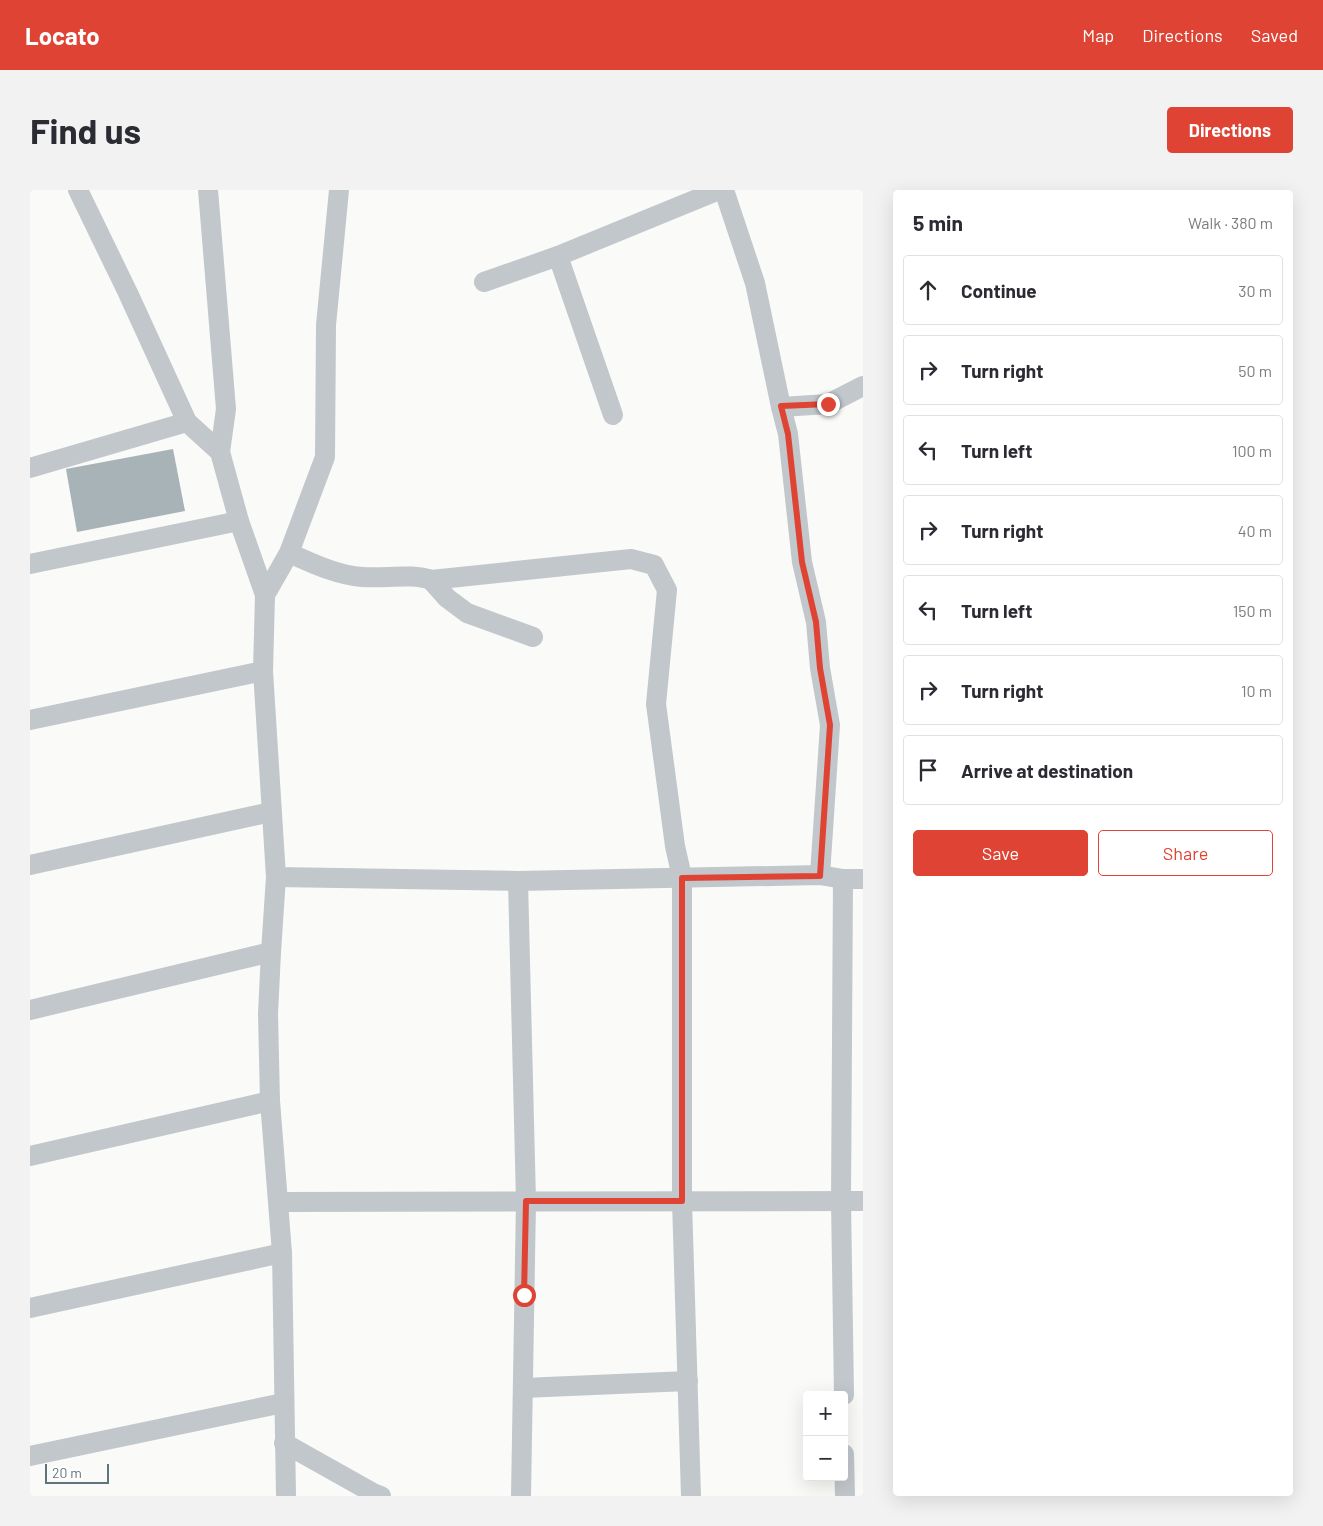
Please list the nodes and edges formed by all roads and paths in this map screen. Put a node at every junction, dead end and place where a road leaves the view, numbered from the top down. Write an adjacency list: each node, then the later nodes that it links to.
1 (78, 190): 11 (street)
2 (208, 190): 12 (street)
3 (339, 190): 15 (street)
4 (719, 190): 6 (street)
5 (724, 190): 9 (street)
6 (558, 256): 7 (street); 10 (street)
7 (484, 282)
8 (863, 386): 9 (street)
9 (781, 406): 24 (street)
10 (613, 415)
11 (187, 422): 12 (street); 13 (street)
12 (220, 452): 14 (street)
13 (30, 468)
14 (239, 521): 16 (street); 18 (street)
15 (289, 553): 17 (street); 18 (street)
16 (30, 564)
17 (431, 580): 19 (street); 26 (street)
18 (265, 596): 20 (street)
19 (533, 637)
20 (263, 671): 21 (street); 22 (street)
21 (30, 720)
22 (271, 812): 23 (street); 25 (street)
23 (30, 865)
24 (820, 876): 26 (street); 27 (street)
25 (276, 877): 29 (street); 30 (street)
26 (682, 878): 29 (street); 36 (street)
27 (843, 879): 28 (street); 37 (street)
28 (863, 879)
29 (518, 881): 35 (street)
30 (270, 952): 31 (street); 32 (street)
31 (30, 1010)
32 (270, 1101): 33 (street); 38 (street)
33 (30, 1156)
34 (863, 1200): 37 (street)
35 (526, 1201): 36 (street); 38 (street); 42 (street)
36 (682, 1201): 37 (street); 41 (street)
37 (841, 1201): 43 (street)
38 (278, 1202): 39 (street)
39 (282, 1253): 40 (street); 44 (street)
40 (30, 1308)
41 (688, 1381): 42 (street); 51 (street)
42 (523, 1388): 50 (street)
43 (844, 1391)
44 (283, 1403): 45 (street); 46 (street)
45 (284, 1444): 48 (street); 49 (street)
46 (30, 1456)
47 (845, 1481): 52 (street)
48 (286, 1496)
49 (381, 1496)
50 (521, 1496)
51 (692, 1496)
52 (845, 1496)

